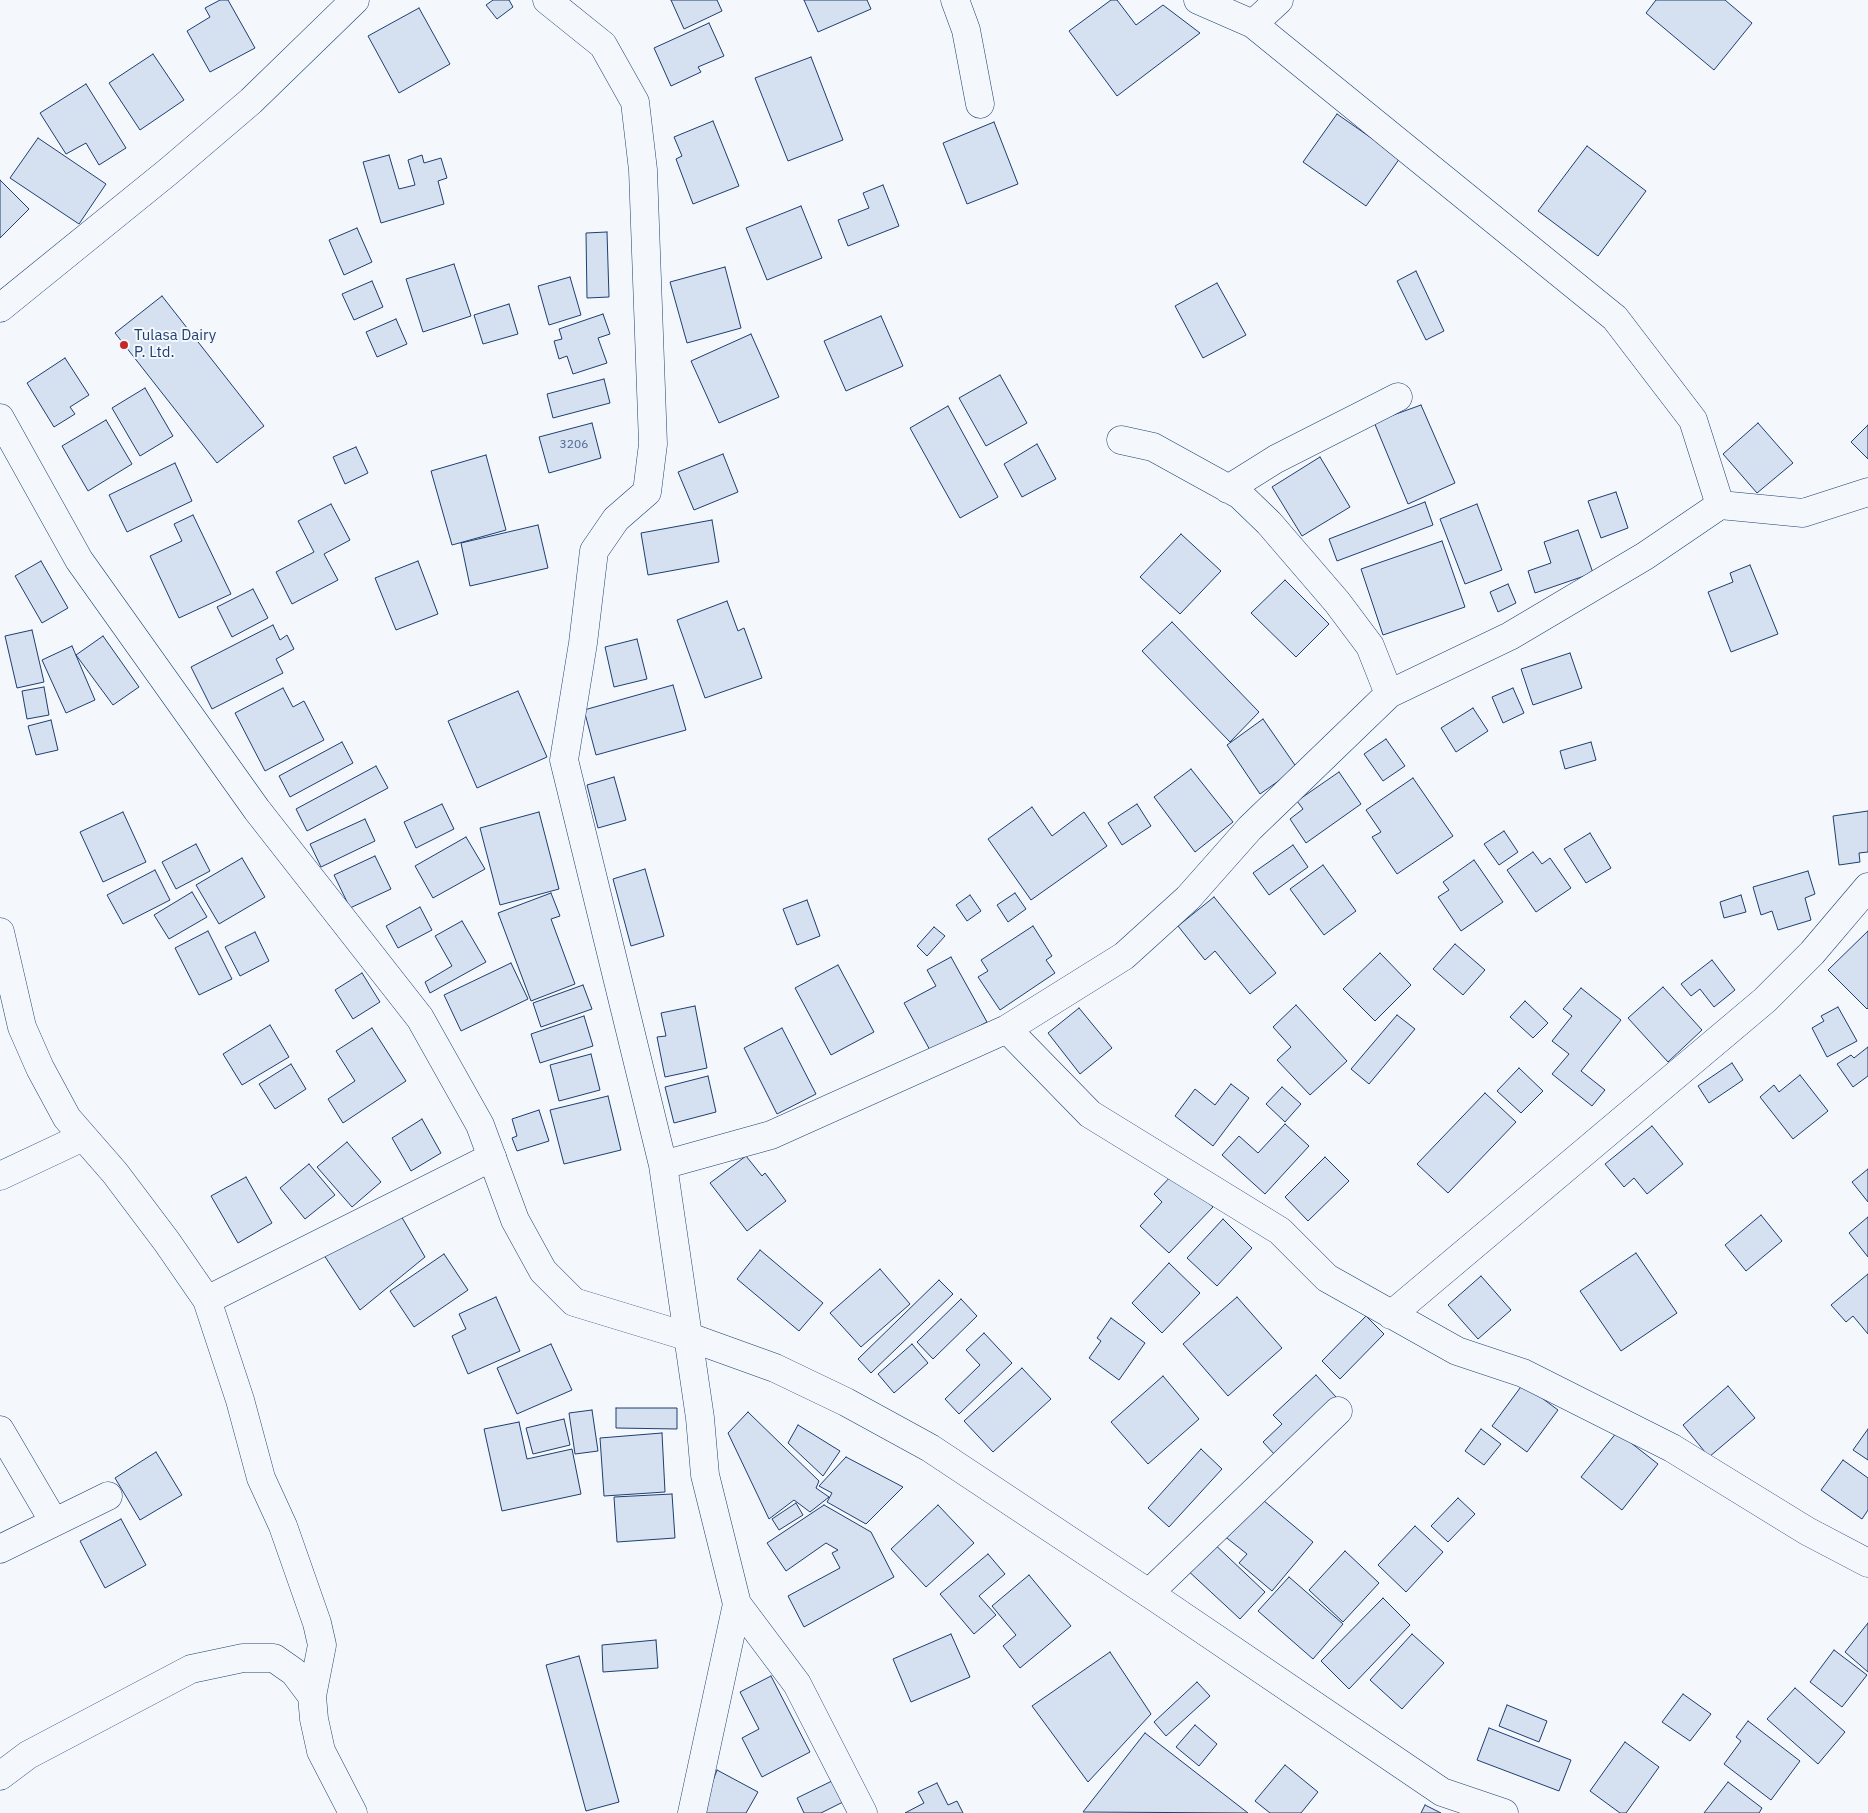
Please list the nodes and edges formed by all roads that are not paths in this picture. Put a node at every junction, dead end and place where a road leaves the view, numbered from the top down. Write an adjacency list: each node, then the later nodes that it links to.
1 (354, 0): 8 (street)
2 (547, 0): 21 (street)
3 (955, 0): 7 (street)
4 (1198, 0): 6 (street)
5 (1279, 0): 6 (street)
6 (1252, 24): 14 (street)
7 (980, 104)
8 (0, 308)
9 (1398, 396): 12 (street)
10 (0, 418): 20 (street)
11 (1121, 440): 12 (street)
12 (1228, 489): 15 (street)
13 (1867, 494): 14 (street)
14 (1720, 505): 15 (street)
15 (1389, 694): 18 (street)
16 (1868, 887): 24 (street)
17 (0, 932): 19 (street)
18 (1008, 1029): 21 (street); 24 (street)
19 (83, 1137): 22 (street); 23 (street)
20 (492, 1157): 23 (street); 25 (street)
21 (663, 1165): 25 (street)
22 (0, 1176)
23 (207, 1300): 34 (street)
24 (1391, 1315): 31 (street)
25 (689, 1337): 32 (street); 33 (street)
26 (1338, 1411): 32 (street)
27 (0, 1430): 29 (street)
28 (108, 1496): 29 (street)
29 (54, 1522): 30 (street)
30 (0, 1549)
31 (1868, 1563)
32 (1149, 1593): 39 (street)
33 (738, 1604): 37 (street); 38 (street)
34 (312, 1696): 35 (street); 36 (street)
35 (0, 1776)
36 (353, 1813)
37 (692, 1813)
38 (863, 1813)
39 (1504, 1813)

